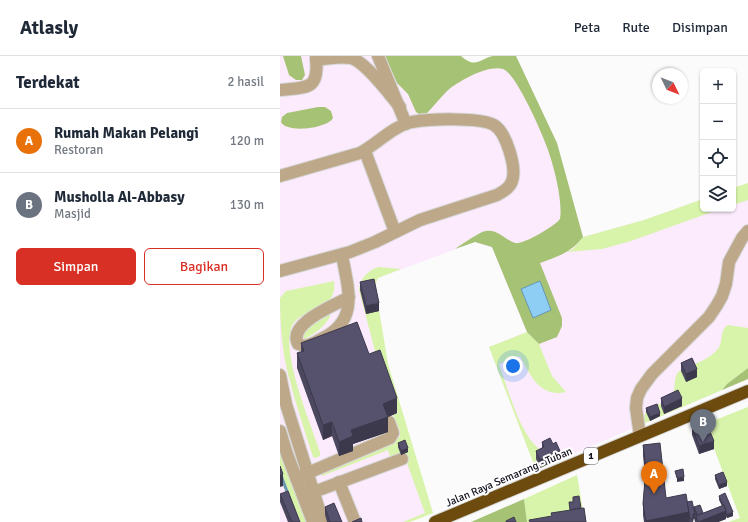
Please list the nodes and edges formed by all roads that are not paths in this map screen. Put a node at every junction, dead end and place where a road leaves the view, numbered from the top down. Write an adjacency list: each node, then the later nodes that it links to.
1 (378, 56): 4 (lane)
2 (316, 58): 3 (lane); 4 (lane)
3 (280, 90)
4 (400, 107): 5 (lane)
5 (406, 124): 6 (lane); 9 (lane)
6 (365, 150): 7 (lane); 9 (lane)
7 (280, 176)
8 (748, 231): 17 (lane)
9 (395, 232): 10 (lane)
10 (342, 255): 11 (lane); 12 (lane)
11 (280, 271)
12 (349, 298): 12 (lane)
13 (280, 374): 19 (lane)
14 (748, 391): 17 (highway, Jalan Raya Semarang - Tuban / 1)
15 (389, 422): 19 (lane)
16 (280, 431): 19 (lane)
17 (640, 436): 25 (highway, Jalan Raya Semarang - Tuban / 1)
18 (402, 459): 20 (lane)
19 (302, 476): 21 (lane)
20 (339, 482): 21 (lane); 24 (lane)
21 (308, 494): 22 (lane); 23 (lane)
22 (312, 522)
23 (323, 522)
24 (355, 522)
25 (435, 522)

